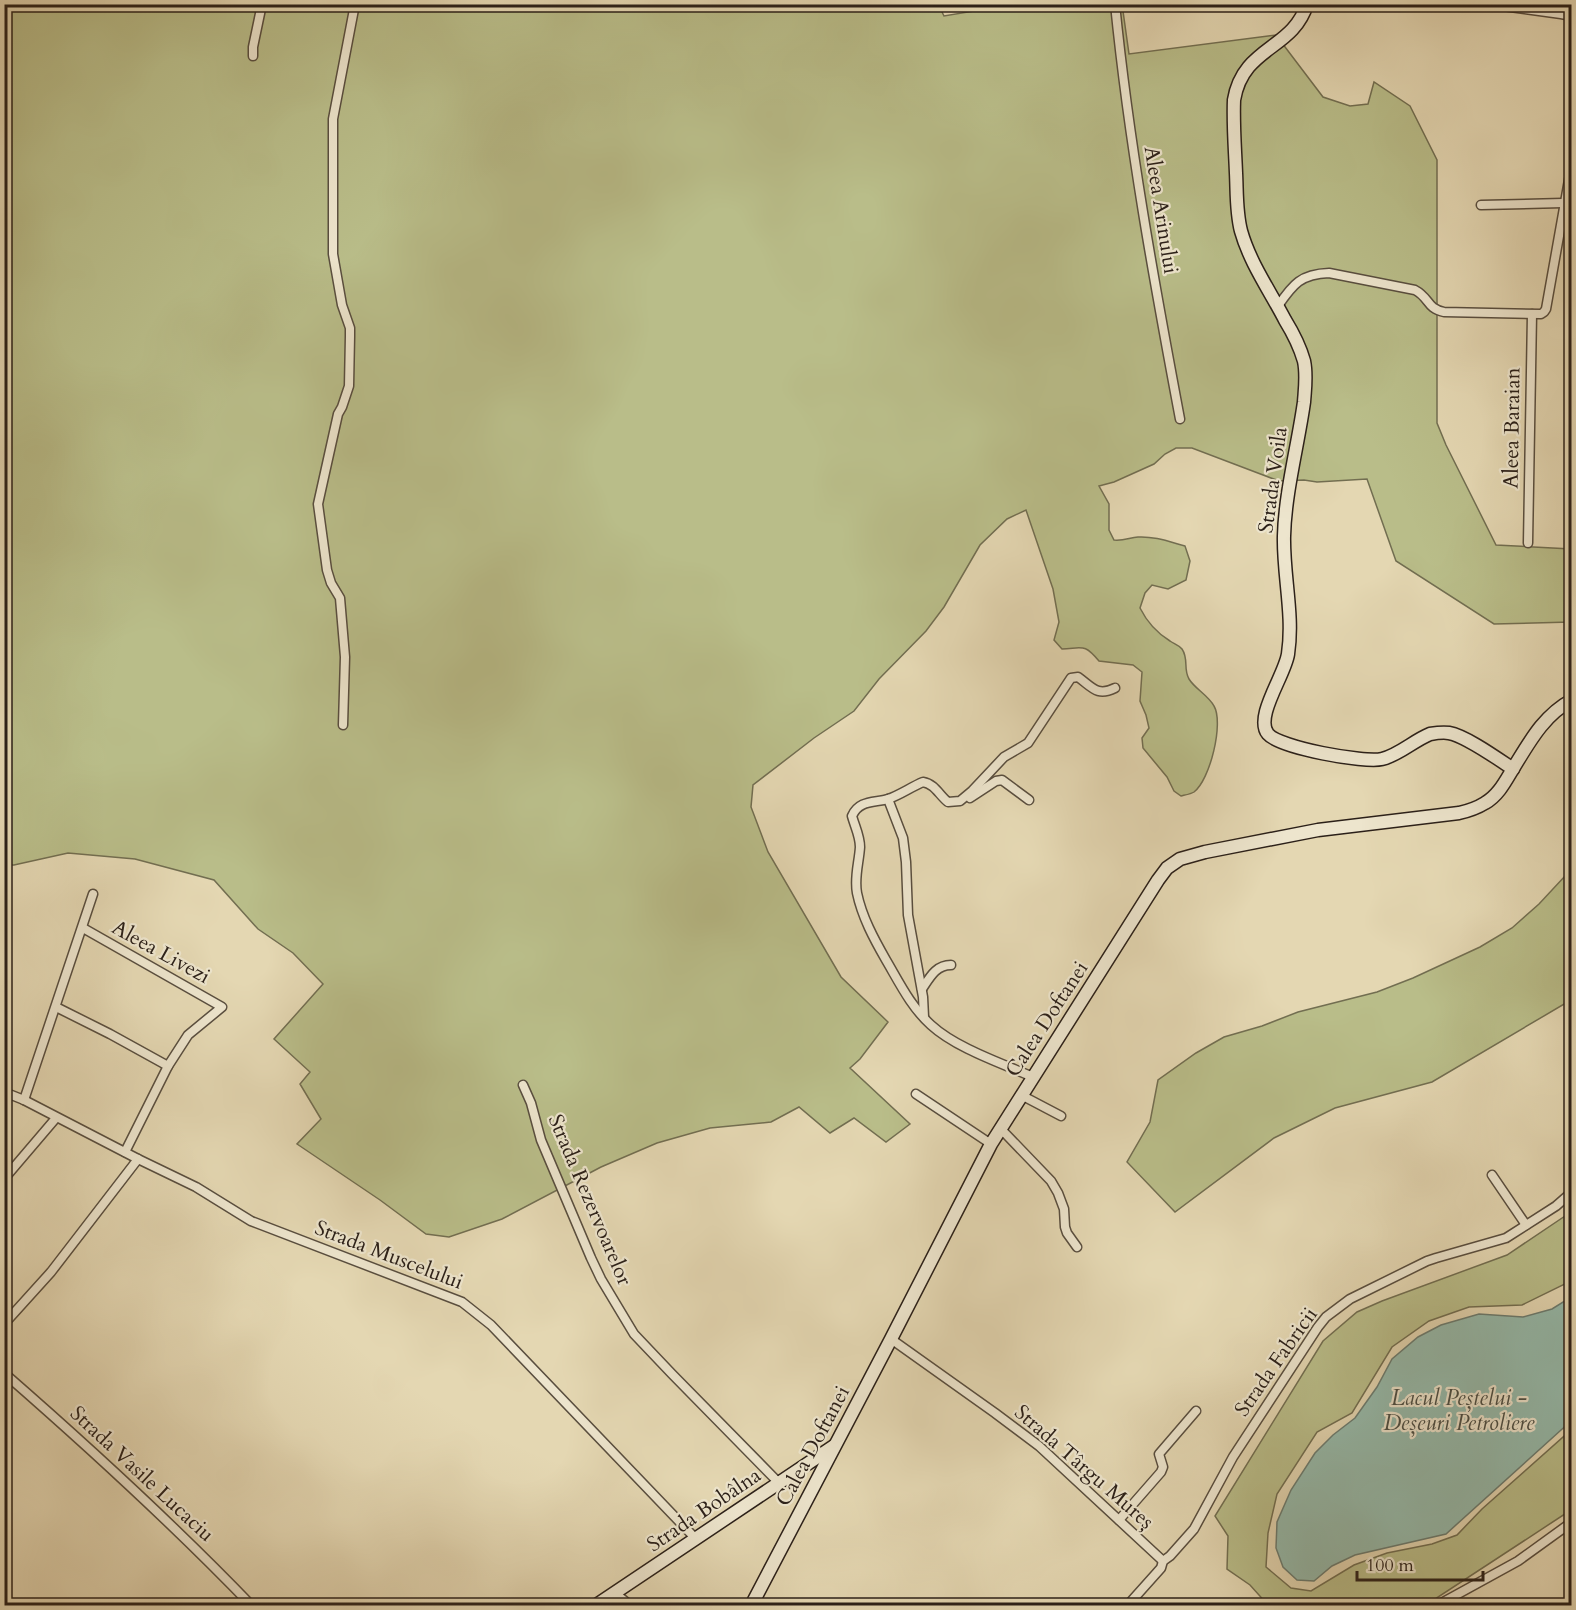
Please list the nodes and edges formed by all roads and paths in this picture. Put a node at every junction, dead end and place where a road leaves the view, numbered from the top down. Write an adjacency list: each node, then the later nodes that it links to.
1 (262, 4): 7 (street)
2 (355, 4): 17 (street)
3 (1115, 4): 13 (street, Aleea Arinului)
4 (1306, 4): 11 (main road, Strada Voila)
5 (1488, 4): 6 (street)
6 (1572, 16)
7 (253, 56)
8 (1572, 163): 9 (street)
9 (1563, 203): 10 (street); 12 (street)
10 (1481, 205)
11 (1278, 306): 12 (street); 18 (main road, Strada Voila)
12 (1532, 314): 14 (street, Aleea Baraian)
13 (1180, 419)
14 (1528, 543)
15 (1114, 688): 21 (street)
16 (1572, 700): 18 (main road, Calea Doftanei)
17 (344, 725)
18 (1513, 769): 29 (main road, Calea Doftanei)
19 (888, 799): 21 (street); 25 (street); 27 (street)
20 (1029, 800): 21 (street)
21 (960, 801)
22 (93, 894): 23 (street)
23 (82, 928): 26 (street); 28 (street, Aleea Livezi)
24 (951, 965): 25 (street)
25 (922, 989): 27 (street)
26 (56, 1007): 28 (street); 34 (street)
27 (924, 1017): 29 (street)
28 (168, 1066): 39 (street)
29 (1033, 1077): 33 (main road, Calea Doftanei)
30 (523, 1085): 51 (street, Strada Rezervoarelor)
31 (4, 1092): 34 (street, Strada Muscelului)
32 (916, 1094): 38 (street)
33 (1021, 1095): 35 (street); 37 (main road, Calea Doftanei)
34 (24, 1100): 36 (street, Strada Muscelului)
35 (1061, 1116)
36 (56, 1118): 39 (street, Strada Muscelului); 42 (street)
37 (1000, 1128): 38 (main road, Calea Doftanei); 45 (street)
38 (991, 1144): 47 (main road, Calea Doftanei)
39 (125, 1152): 40 (street, Strada Muscelului)
40 (138, 1159): 46 (street); 54 (street, Strada Muscelului)
41 (1492, 1175): 44 (street)
42 (4, 1179)
43 (1572, 1192): 44 (street, Strada Fabricii)
44 (1526, 1225): 55 (street, Strada Fabricii)
45 (1077, 1247)
46 (4, 1324)
47 (891, 1339): 50 (main road, Calea Doftanei); 52 (street, Strada Târgu Mureș)
48 (4, 1373): 57 (street, Strada Vasile Lucaciu)
49 (1197, 1411): 52 (street)
50 (835, 1445): 51 (main road, Strada Bobâlna); 60 (main road, Calea Doftanei)
51 (779, 1483): 54 (main road, Strada Bobâlna)
52 (1119, 1520): 55 (street, Strada Târgu Mureș)
53 (1572, 1522): 62 (street)
54 (696, 1539): 56 (main road, Strada Bobâlna)
55 (1163, 1561): 61 (street, Strada Fabricii)
56 (615, 1593): 58 (main road, Strada Bobâlna); 59 (street)
57 (252, 1605)
58 (595, 1605)
59 (631, 1605)
60 (751, 1605)
61 (1127, 1605)
62 (1436, 1605)

